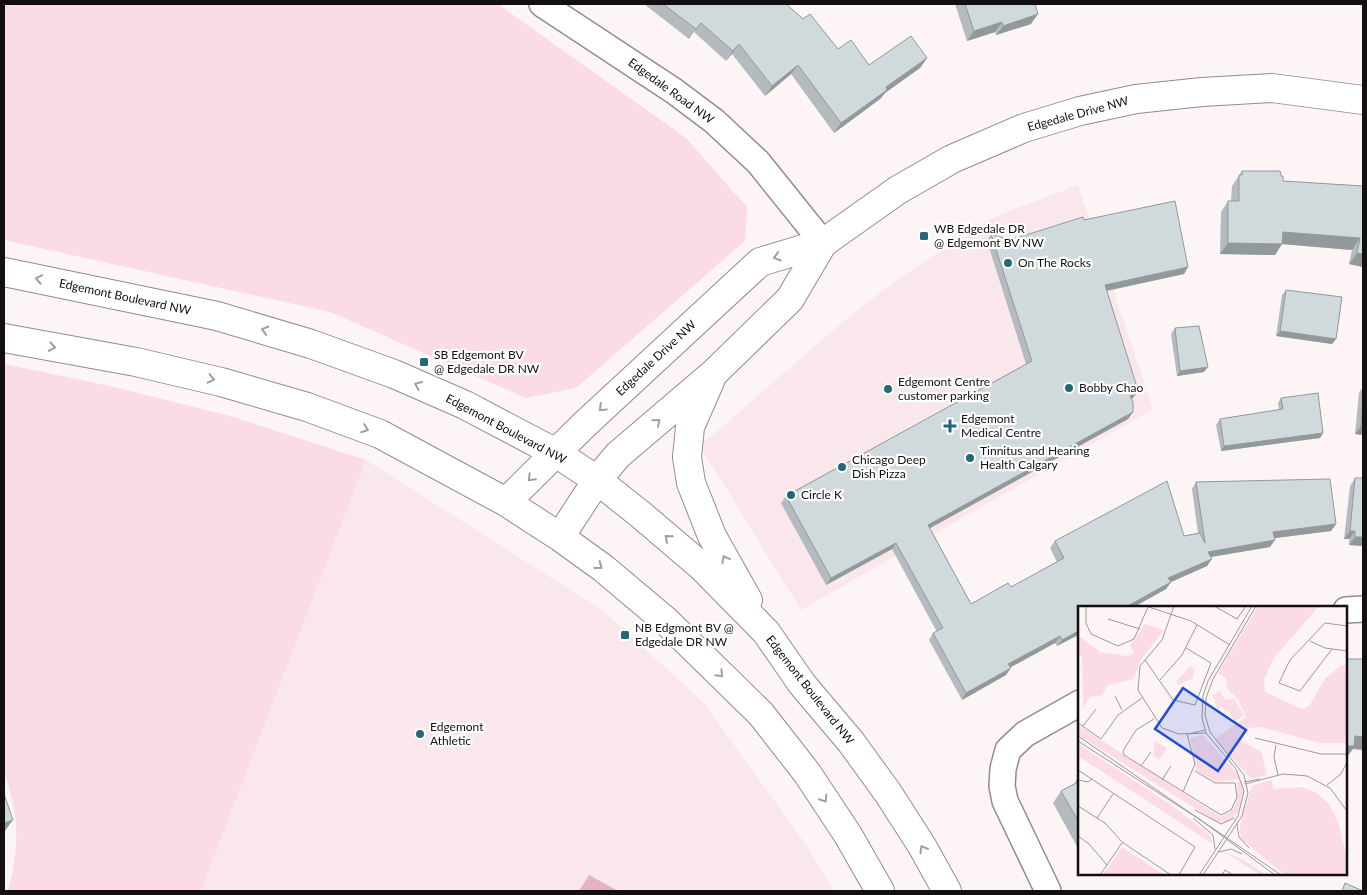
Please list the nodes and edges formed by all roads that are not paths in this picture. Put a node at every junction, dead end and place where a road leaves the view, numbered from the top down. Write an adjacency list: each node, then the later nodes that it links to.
1 (542, 4): 3 (street, Edgedale Road NW)
2 (1363, 100): 3 (main road, Edgedale Drive NW)
3 (823, 243): 6 (main road, Edgedale Drive NW); 7 (main road, Edgedale Drive NW, one-way to 7)
4 (4, 272): 7 (main road, Edgemont Boulevard NW, one-way to 4)
5 (4, 338): 9 (main road, one-way to 9)
6 (713, 374): 8 (main road, Edgedale Drive NW, one-way to 6); 13 (main road, one-way to 6)
7 (556, 453): 8 (main road, Edgemont Boulevard NW); 9 (main road, Edgedale Drive NW, one-way to 9)
8 (597, 480): 10 (main road, Edgedale Drive NW); 13 (main road, Edgemont Boulevard NW, one-way to 8)
9 (506, 502): 10 (main road)
10 (560, 537): 15 (main road, one-way to 15)
11 (1363, 609): 12 (street)
12 (1347, 610)
13 (766, 632): 16 (main road, Edgemont Boulevard NW, one-way to 13)
14 (1078, 704): 17 (street)
15 (880, 891)
16 (947, 891)
17 (1048, 891)

